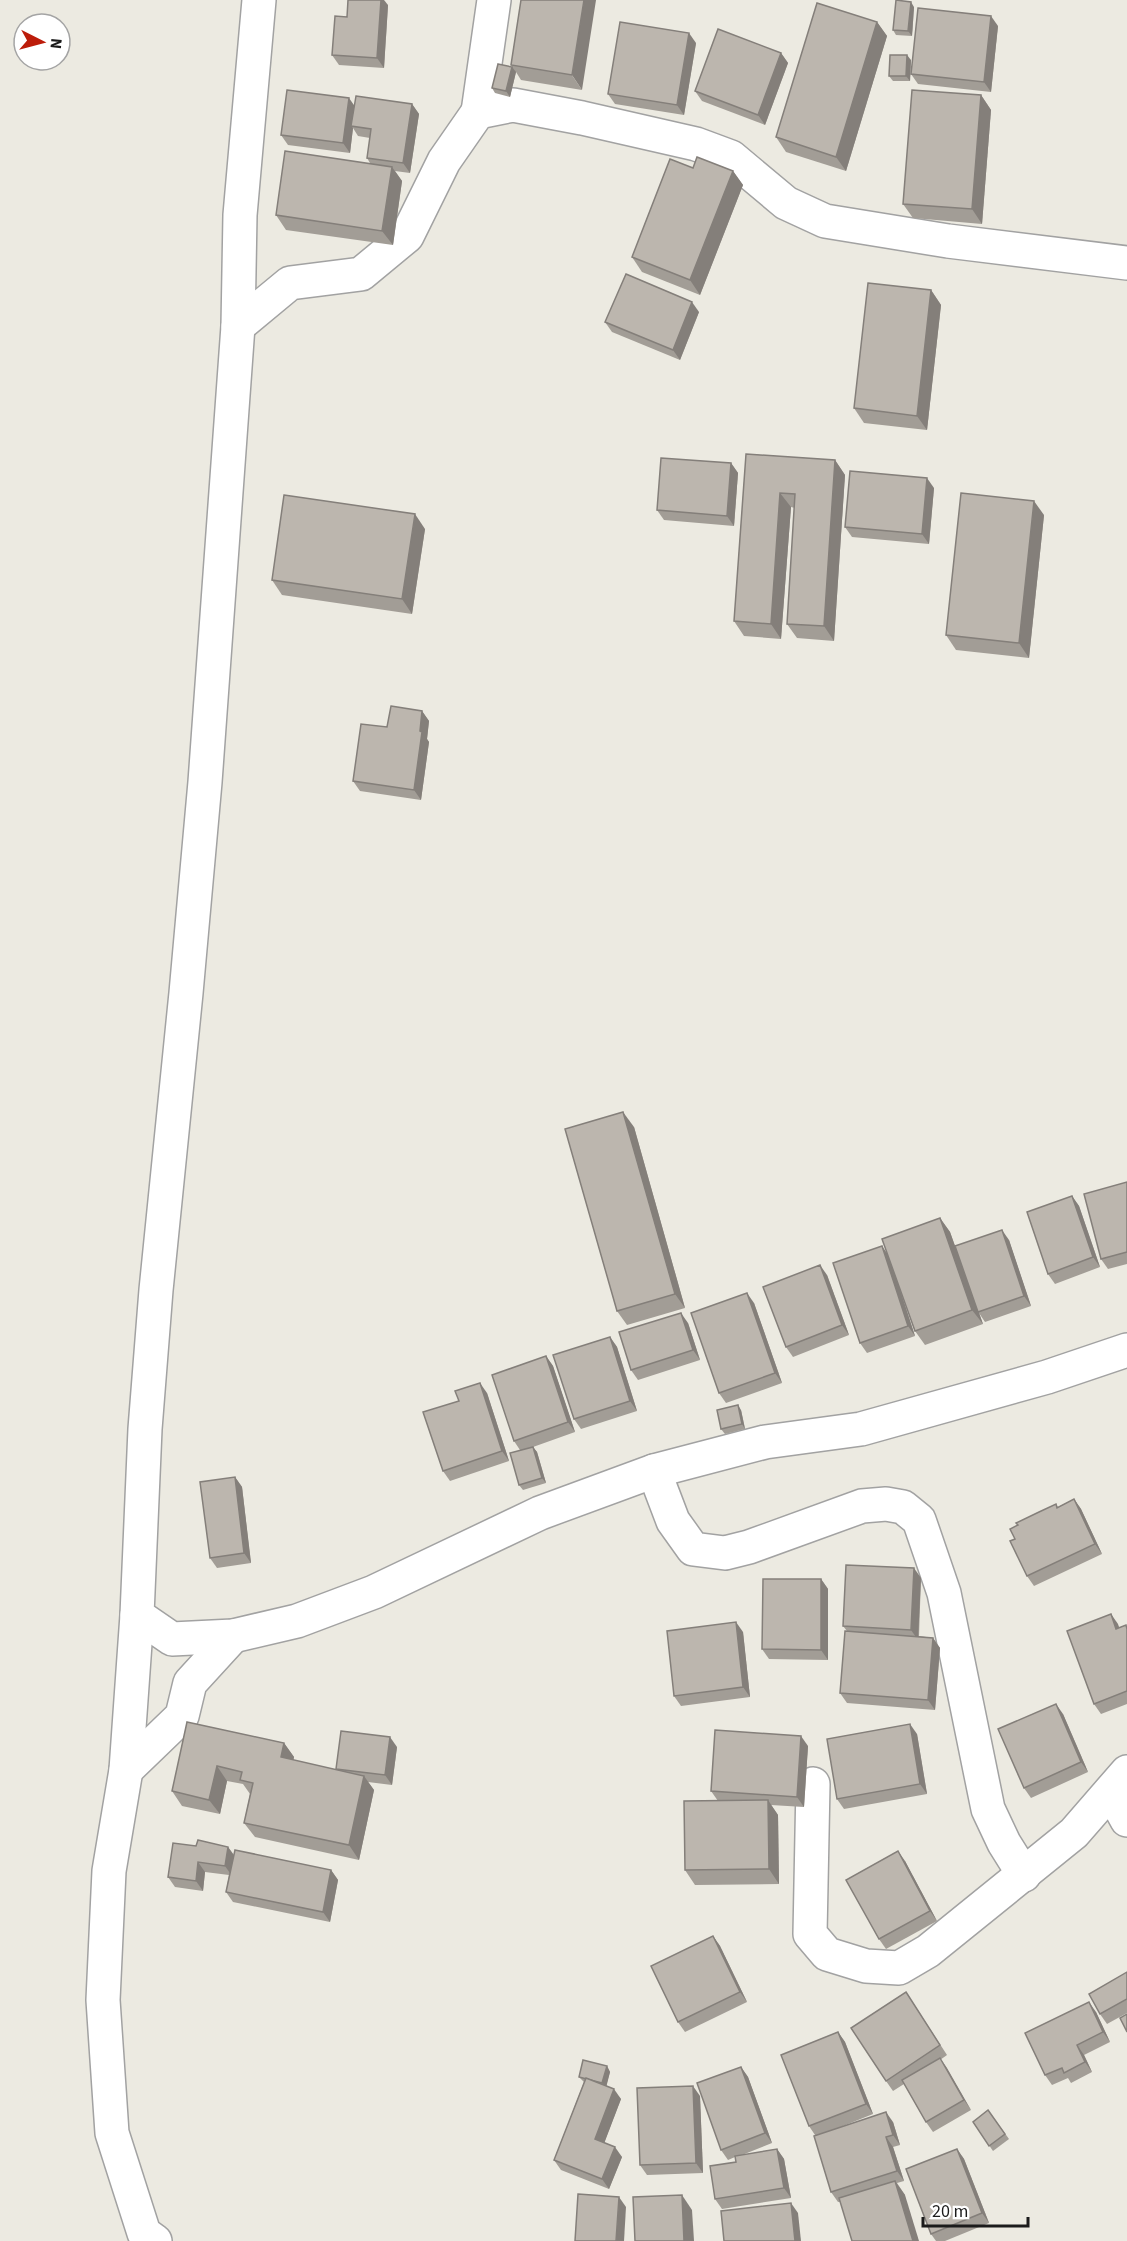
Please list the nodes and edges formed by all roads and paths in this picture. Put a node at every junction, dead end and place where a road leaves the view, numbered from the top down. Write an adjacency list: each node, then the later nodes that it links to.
1 (259, 0): 5 (street)
2 (494, 0): 3 (street)
3 (478, 112): 4 (street); 5 (street)
4 (1127, 263)
5 (238, 326): 8 (street)
6 (1127, 1350): 7 (street)
7 (654, 1471): 9 (street); 14 (street)
8 (137, 1615): 9 (street); 10 (street)
9 (233, 1636): 10 (street)
10 (126, 1770): 15 (street)
11 (1119, 1782): 13 (street); 14 (street)
12 (813, 1784): 14 (street)
13 (1127, 1820)
14 (1024, 1875)
15 (155, 2241)

